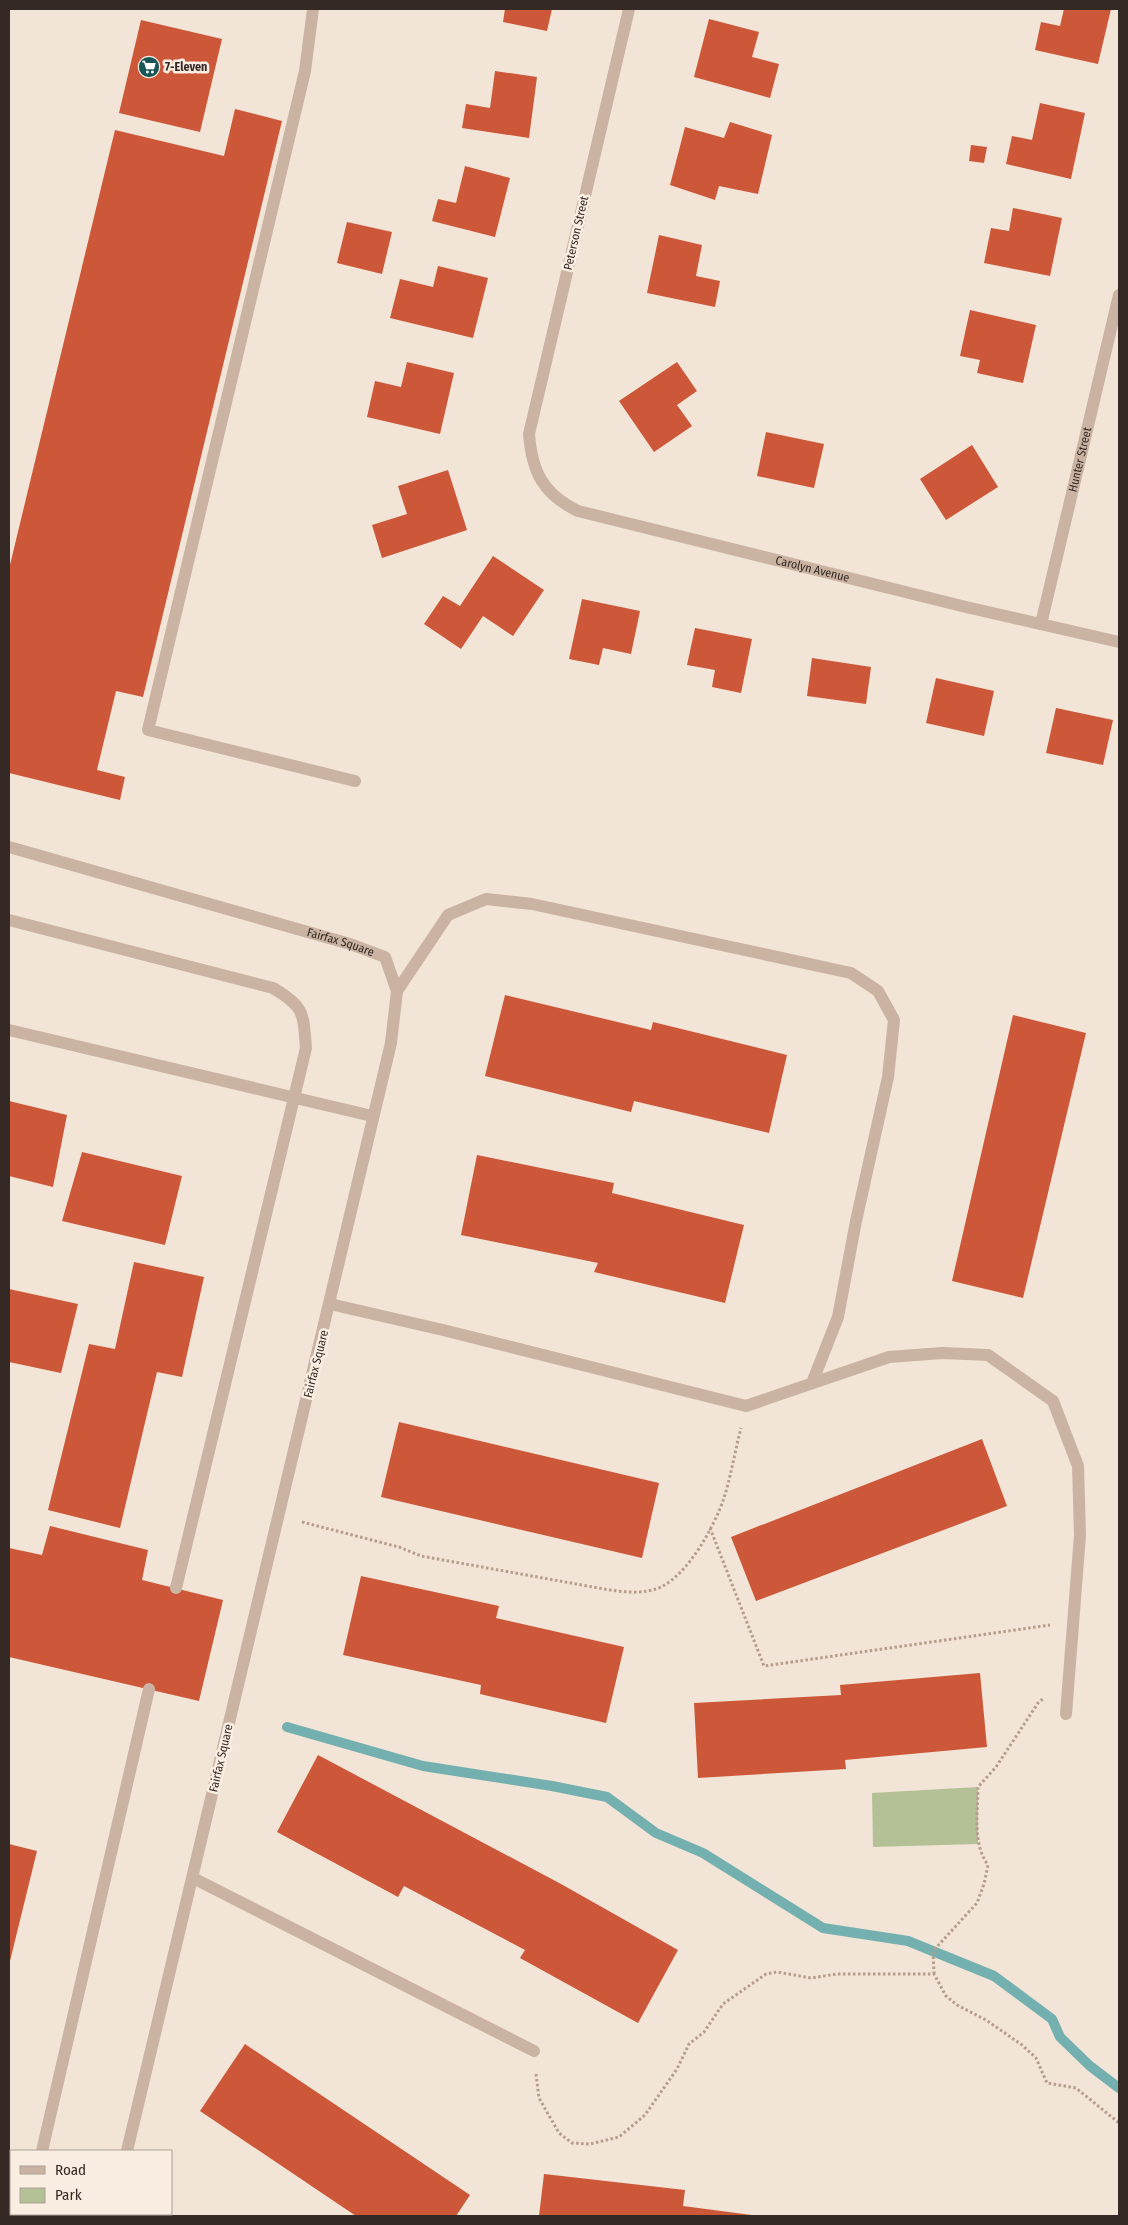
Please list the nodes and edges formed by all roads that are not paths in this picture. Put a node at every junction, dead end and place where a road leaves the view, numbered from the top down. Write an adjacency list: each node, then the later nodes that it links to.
1 (313, 9): 7 (street)
2 (629, 9): 4 (street, Peterson Street)
3 (1119, 295): 5 (street, Hunter Street)
4 (530, 458): 5 (street, Carolyn Avenue)
5 (1041, 624): 6 (street, Carolyn Avenue)
6 (1119, 642)
7 (356, 781)
8 (9, 847): 10 (street, Fairfax Square)
9 (9, 920): 12 (street)
10 (397, 991): 13 (street, Fairfax Square); 15 (street)
11 (9, 1030): 12 (street)
12 (292, 1098): 13 (street); 16 (street)
13 (372, 1116): 14 (street, Fairfax Square)
14 (330, 1304): 15 (street); 19 (street, Fairfax Square)
15 (812, 1383): 18 (street)
16 (176, 1588)
17 (149, 1689): 21 (street)
18 (1066, 1714)
19 (193, 1878): 20 (street); 22 (street, Fairfax Square)
20 (534, 2051)
21 (42, 2150)
22 (127, 2150)

